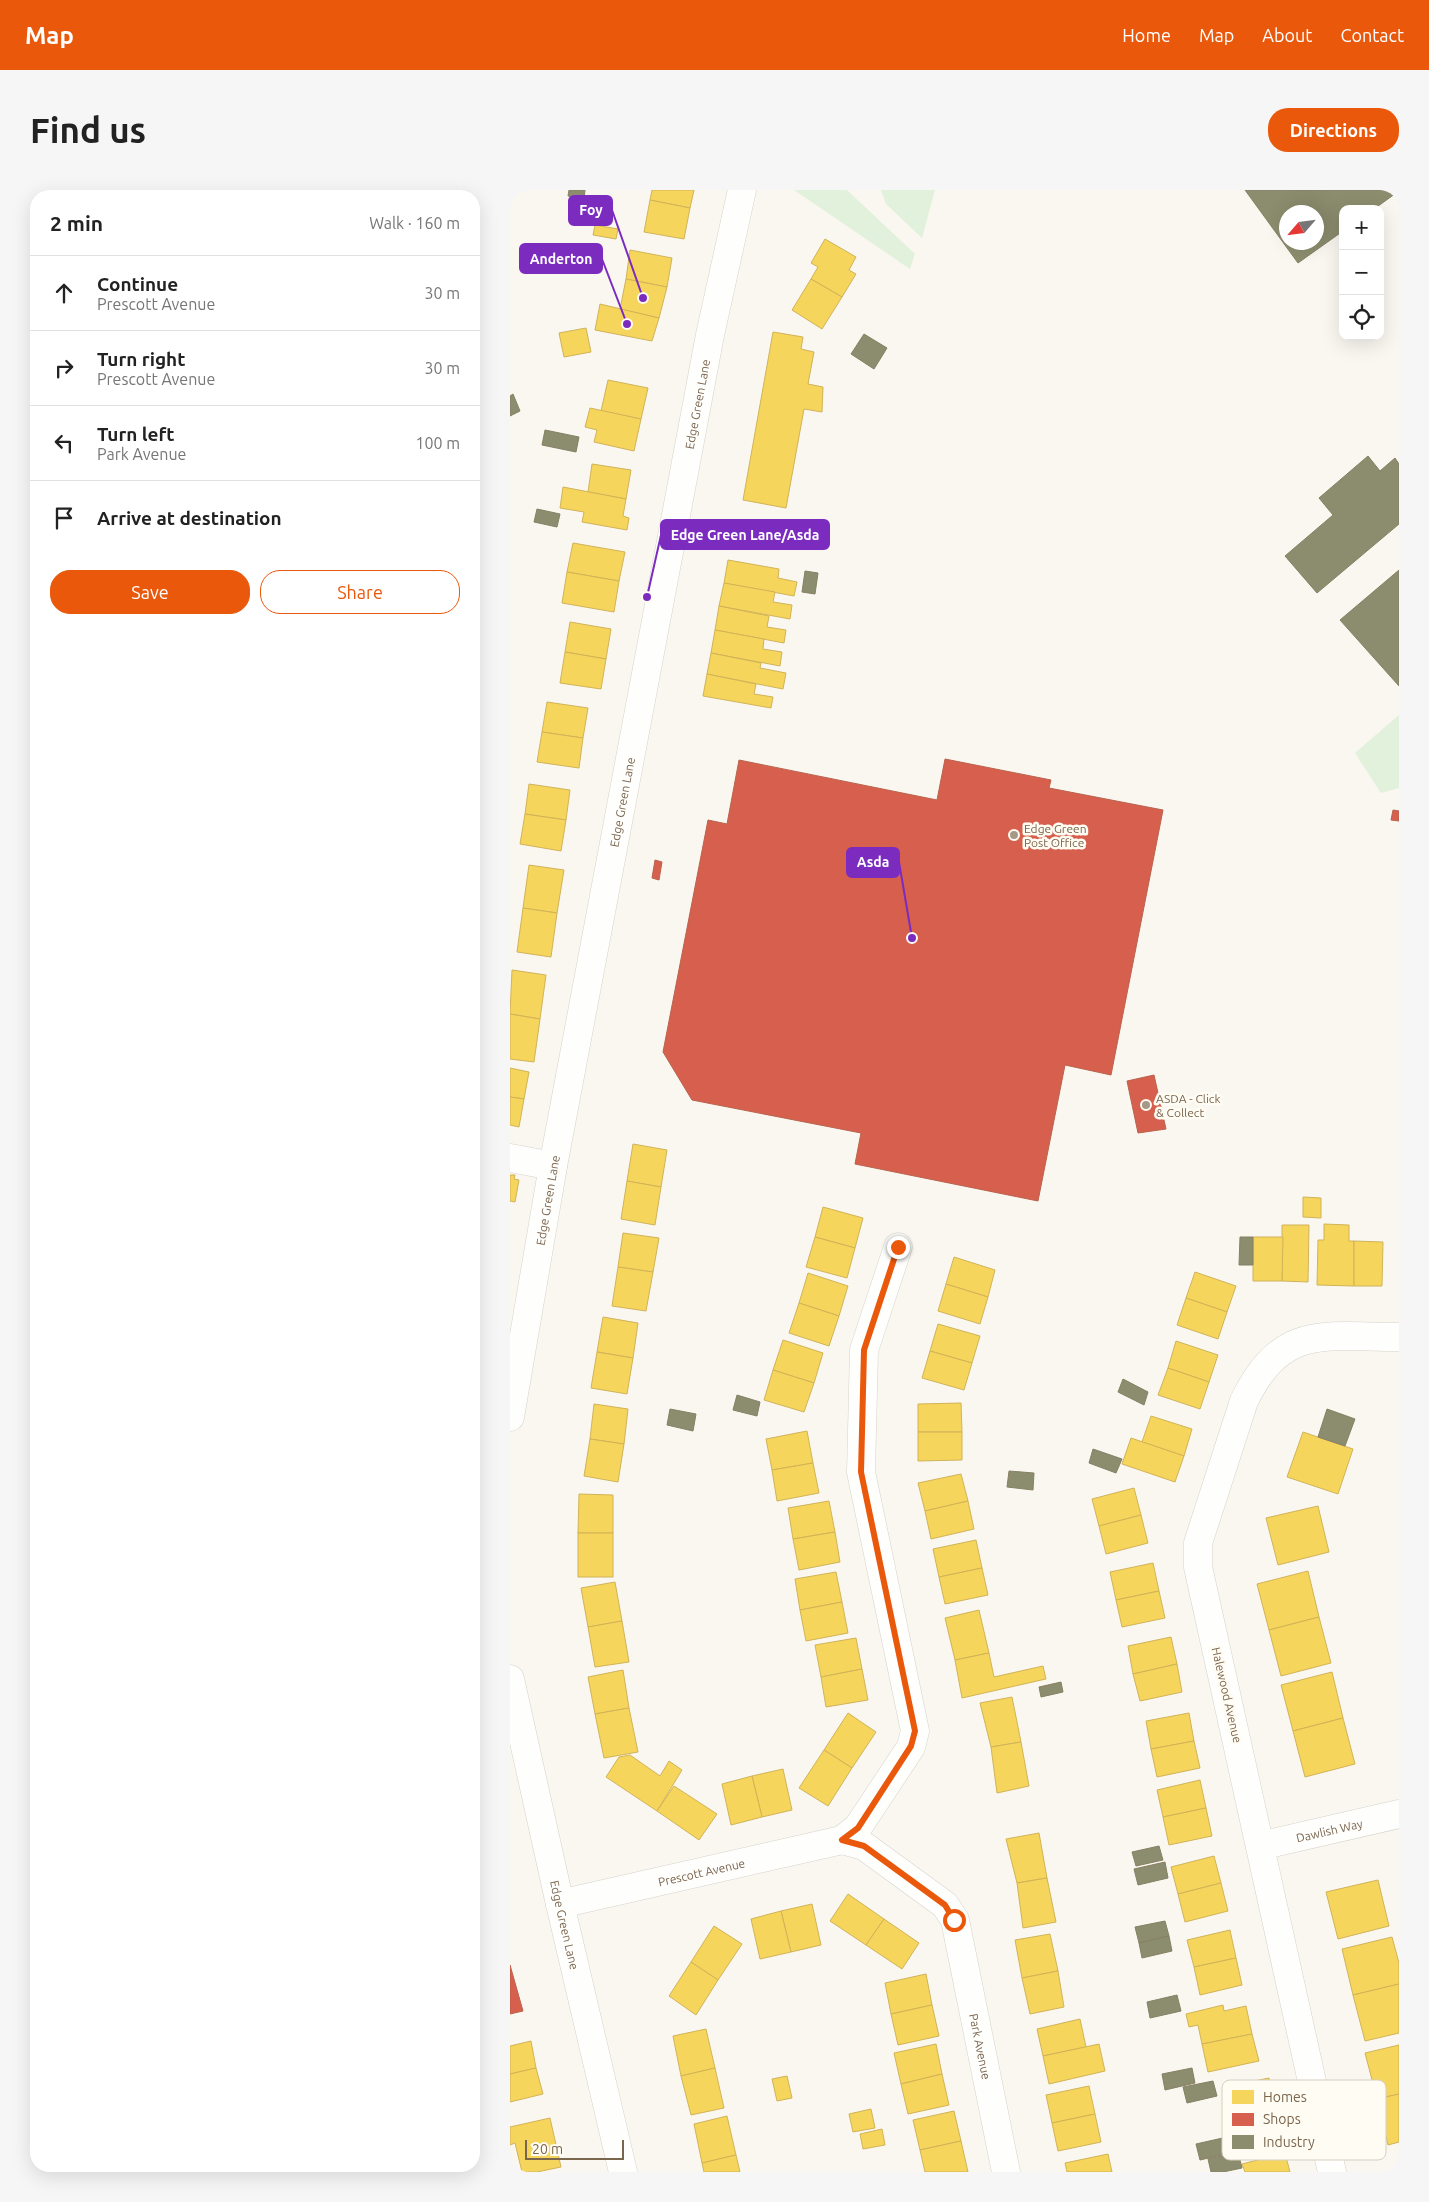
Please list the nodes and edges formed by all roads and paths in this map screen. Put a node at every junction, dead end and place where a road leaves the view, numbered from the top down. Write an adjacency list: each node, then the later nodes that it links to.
1 (742, 190): 3 (street, Edge Green Lane)
2 (510, 1158): 3 (street)
3 (553, 1166): 6 (street, Edge Green Lane)
4 (898, 1247): 10 (street, Prescott Avenue)
5 (1399, 1337): 11 (street, Halewood Avenue)
6 (510, 1417)
7 (510, 1678): 8 (street, Edge Green Lane)
8 (515, 1729): 12 (street, Edge Green Lane)
9 (1399, 1814): 11 (street, Dawlish Way)
10 (842, 1840): 12 (street, Prescott Avenue); 13 (street, Prescott Avenue)
11 (1260, 1846): 14 (street, Halewood Avenue)
12 (560, 1904): 15 (street, Edge Green Lane)
13 (954, 1920): 16 (street, Park Avenue)
14 (1312, 2080)
15 (623, 2172)
16 (1006, 2172)

